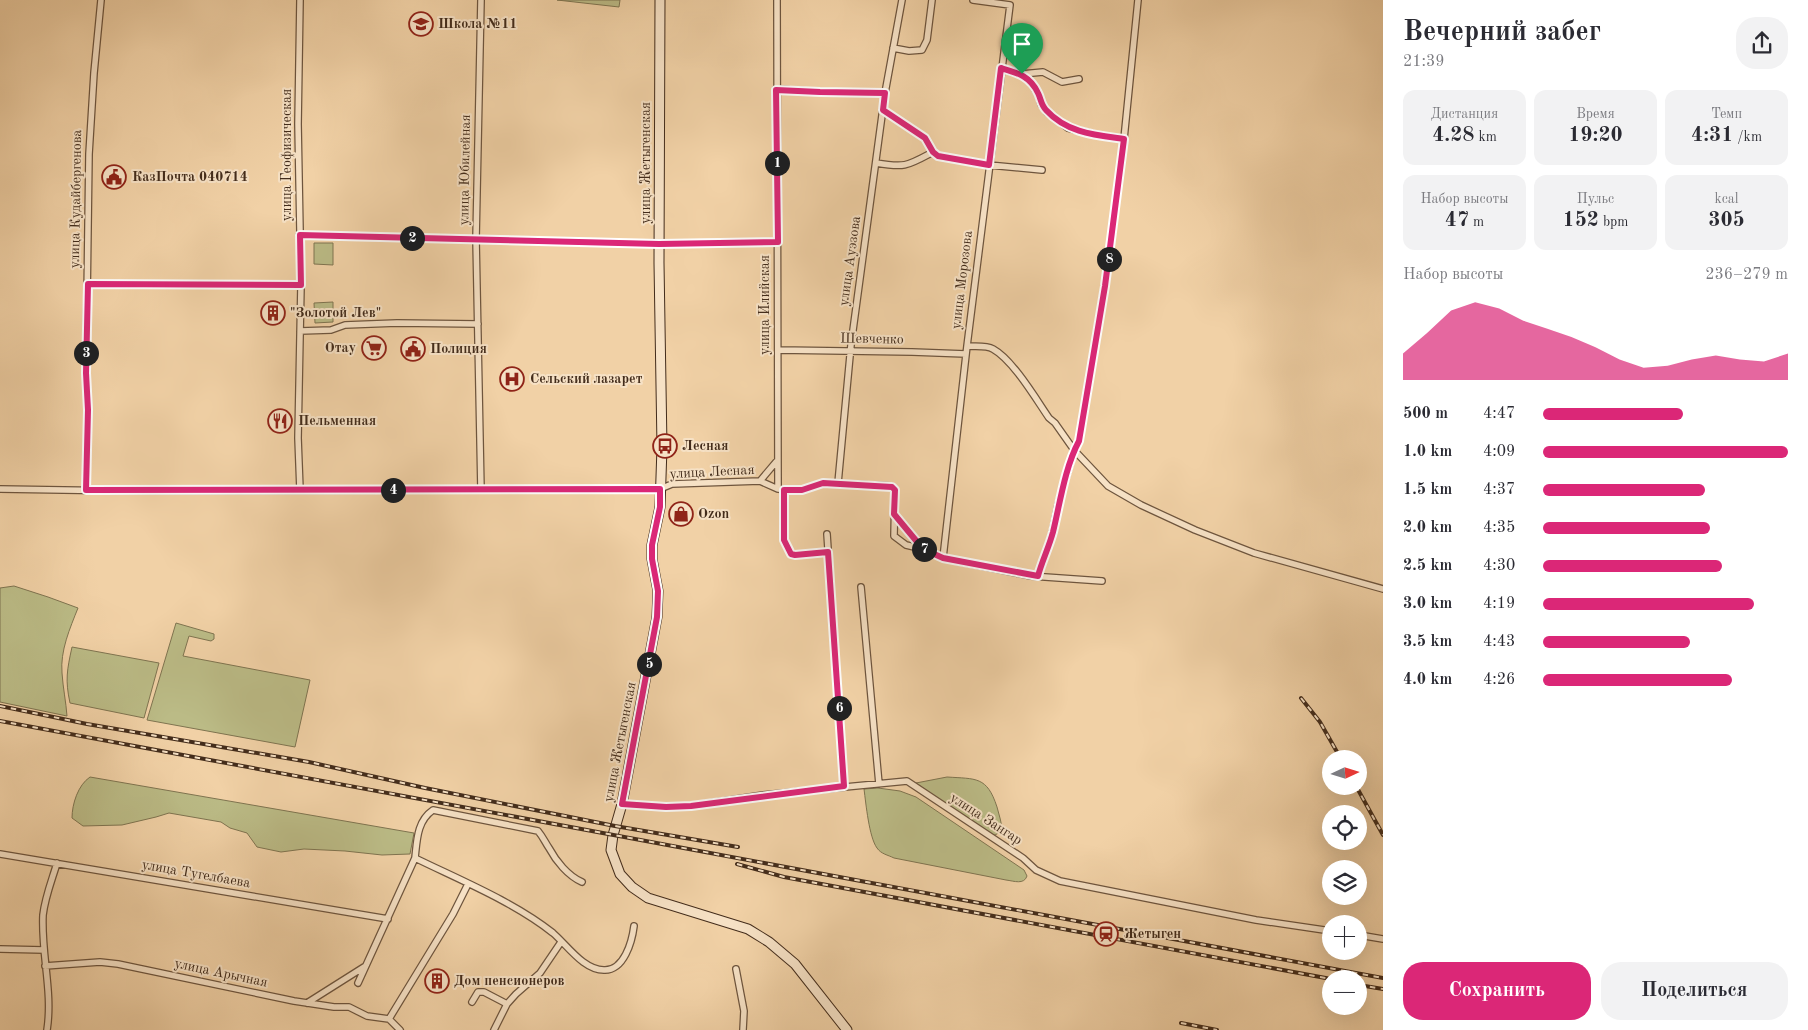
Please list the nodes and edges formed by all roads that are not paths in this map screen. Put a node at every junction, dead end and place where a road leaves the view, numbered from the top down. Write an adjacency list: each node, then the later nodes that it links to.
1 (102, 0): 26 (street, улица Кудайбергенова)
2 (300, 0): 22 (street, улица Геофизическая)
3 (481, 0): 23 (street, улица Юбилейная)
4 (660, 0): 25 (main road, улица Жетыгенская)
5 (777, 0): 14 (street, улица Илийская)
6 (902, 0): 10 (street, улица Ауэзова)
7 (932, 0): 10 (street)
8 (972, 0): 11 (street, улица Морозова)
9 (1138, 0): 17 (street)
10 (894, 48): 15 (street, улица Ауэзова)
11 (1001, 68): 12 (street); 20 (street, улица Морозова)
12 (1022, 74): 13 (street); 17 (street)
13 (1079, 80)
14 (776, 90): 15 (street); 24 (street, улица Илийская)
15 (885, 93): 16 (street, улица Ауэзова)
16 (883, 110): 18 (street); 19 (street, улица Ауэзова)
17 (1124, 139): 34 (street)
18 (933, 152): 19 (street); 20 (street)
19 (876, 164): 32 (street, улица Ауэзова)
20 (989, 165): 21 (street); 30 (street, улица Морозова)
21 (1042, 170)
22 (300, 235): 23 (street); 27 (street, улица Геофизическая)
23 (476, 239): 25 (street); 28 (street, улица Юбилейная)
24 (778, 242): 25 (street); 31 (street, улица Илийская)
25 (659, 244): 39 (main road, улица Жетыгенская)
26 (88, 284): 27 (street); 40 (street, улица Кудайбергенова)
27 (301, 285): 29 (street, улица Геофизическая)
28 (478, 324): 29 (street); 42 (street, улица Юбилейная)
29 (300, 331): 41 (street, улица Геофизическая)
30 (967, 346): 33 (street, улица Морозова); 34 (street)
31 (778, 350): 32 (street, Шевченко); 35 (street, улица Илийская)
32 (850, 351): 33 (street, Шевченко); 37 (street, улица Ауэзова)
33 (966, 354): 48 (street, улица Морозова)
34 (1074, 450): 49 (street); 52 (street)
35 (776, 462): 36 (street); 43 (street, улица Илийская)
36 (760, 481): 39 (street, улица Лесная); 43 (street, улица Лесная)
37 (838, 483): 43 (street, улица Лесная); 44 (street)
38 (0, 489): 40 (street, улица Лесная)
39 (660, 489): 42 (street, улица Лесная); 55 (main road, улица Жетыгенская)
40 (86, 490): 41 (street, улица Лесная)
41 (300, 490): 42 (street, улица Лесная)
42 (481, 490)
43 (781, 490): 47 (street, улица Илийская)
44 (894, 514): 46 (street); 46 (street)
45 (828, 534): 47 (street)
46 (923, 549): 48 (street)
47 (828, 552): 54 (street)
48 (943, 558): 49 (street)
49 (1038, 576): 50 (street)
50 (1102, 581)
51 (861, 587): 53 (street)
52 (1383, 589)
53 (879, 784): 54 (street, улица Зангар); 63 (street, улица Зангар)
54 (844, 786): 55 (street, улица Зангар)
55 (622, 804): 81 (main road, улица Жетыгенская)
56 (0, 854): 58 (street, улица Тугелбаева)
57 (415, 858): 59 (street); 60 (street); 61 (street)
58 (57, 863): 61 (street, улица Тугелбаева); 68 (street)
59 (582, 882)
60 (468, 884): 66 (street); 76 (street)
61 (388, 919): 70 (street)
62 (634, 926): 66 (street)
63 (1322, 930)
64 (1367, 936): 65 (street)
65 (1383, 939)
66 (561, 942): 75 (street)
67 (0, 949): 68 (street)
68 (44, 950): 69 (street)
69 (45, 966): 74 (street, улица Арычная); 77 (street)
70 (366, 966): 72 (street); 74 (street)
71 (736, 969): 80 (street)
72 (358, 983)
73 (472, 1002): 75 (street)
74 (307, 1003): 76 (street, улица Арычная)
75 (507, 1004): 79 (street)
76 (390, 1019): 78 (street)
77 (47, 1030)
78 (400, 1030)
79 (494, 1030)
80 (743, 1030)
81 (847, 1030)

